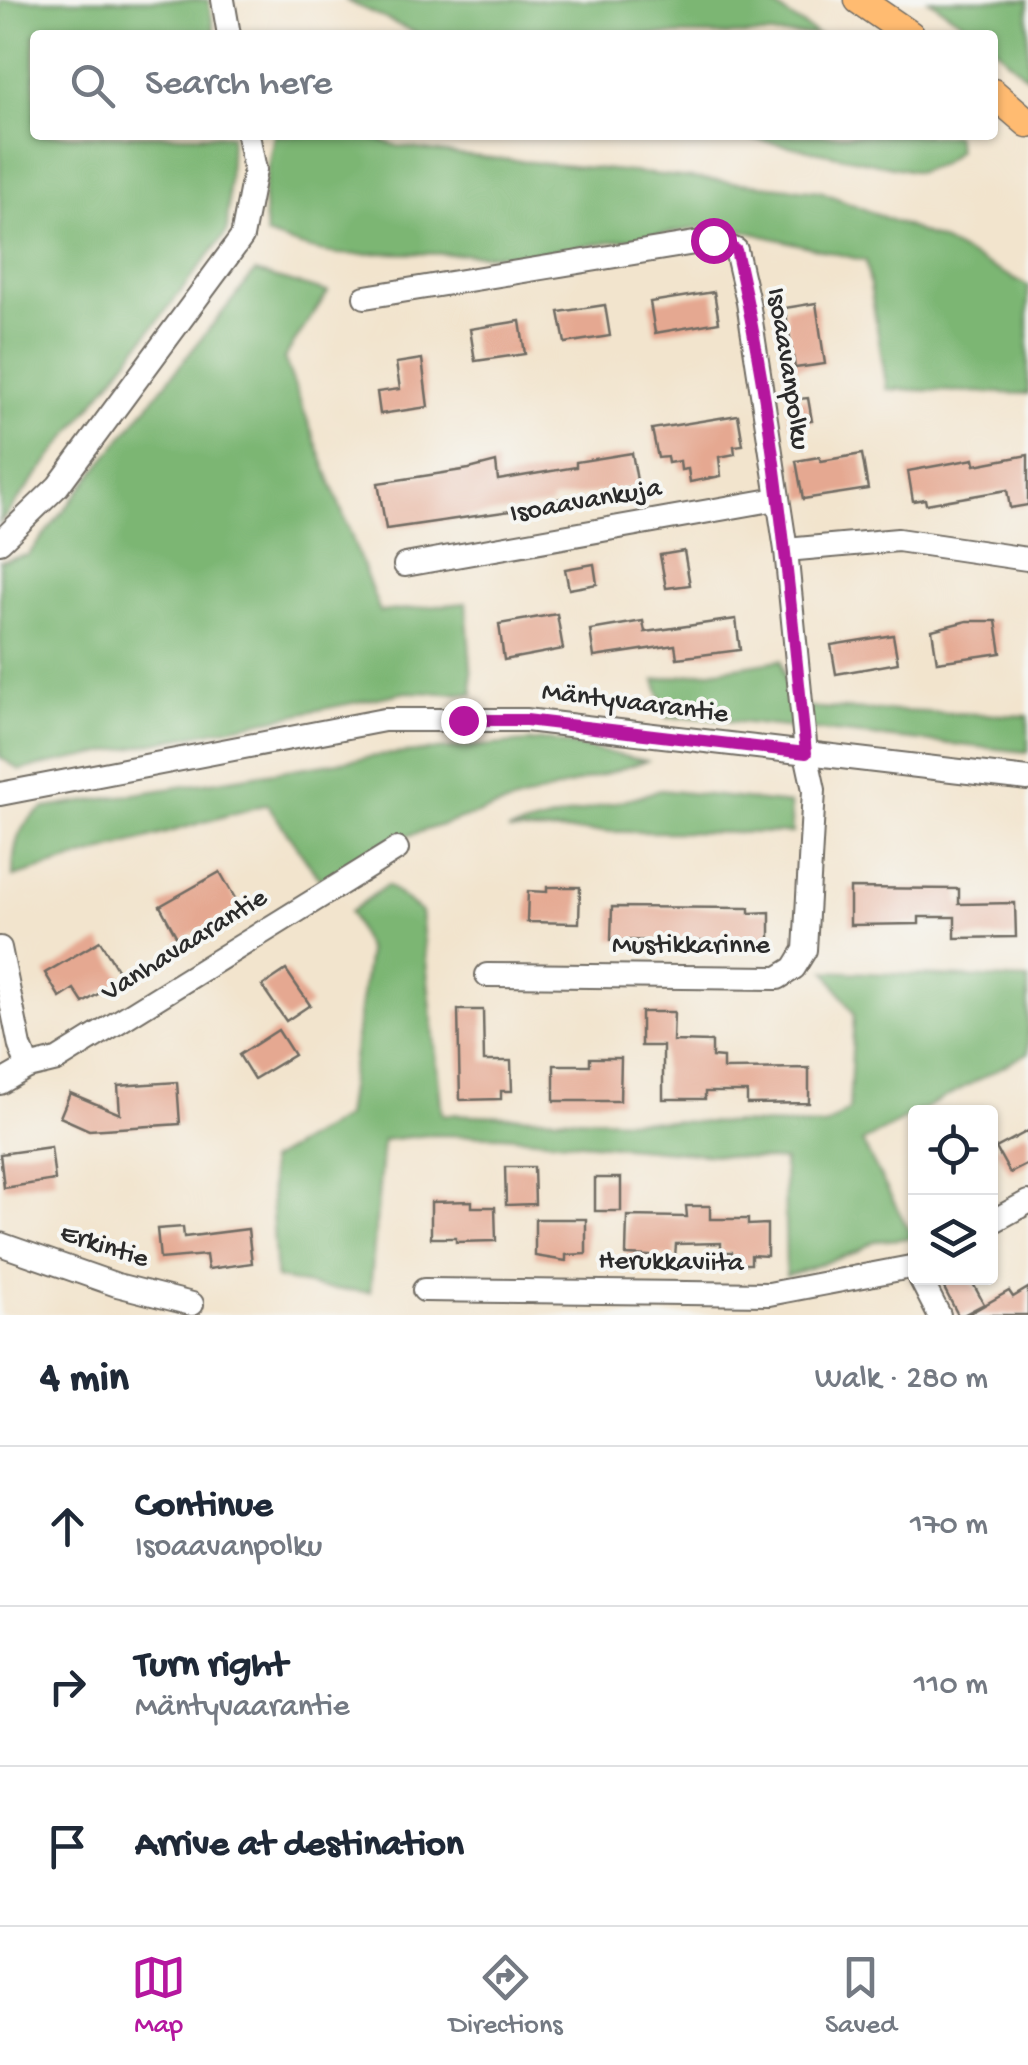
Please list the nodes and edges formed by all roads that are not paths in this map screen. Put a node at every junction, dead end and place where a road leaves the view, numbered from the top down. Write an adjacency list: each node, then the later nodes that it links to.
1 (223, 0): 3 (street)
2 (859, 0): 4 (main road)
3 (228, 30)
4 (903, 30)
5 (998, 97): 6 (main road)
6 (1028, 123)
7 (249, 140): 10 (street)
8 (365, 297): 9 (street, Isoaavanpolku)
9 (777, 498): 11 (street, Isoaavanpolku); 13 (street, Isoaavankuja)
10 (0, 542)
11 (786, 550): 12 (street); 14 (street, Isoaavanpolku)
12 (1027, 559)
13 (405, 565)
14 (806, 753): 15 (street, Mäntyvaarantie); 16 (street, Mäntyvaarantie); 19 (street, Mustikkarinne)
15 (1028, 779)
16 (0, 794)
17 (397, 850): 20 (street, Vanhavaarantie)
18 (0, 948): 20 (street)
19 (487, 974)
20 (28, 1067): 21 (street, Vanhavaarantie)
21 (0, 1083)
22 (1028, 1202): 23 (street)
23 (998, 1219)
24 (0, 1244): 28 (street, Erkintie)
25 (908, 1268): 27 (street, Herukkaviita)
26 (923, 1285): 29 (street)
27 (424, 1290)
28 (192, 1304)
29 (938, 1315)

